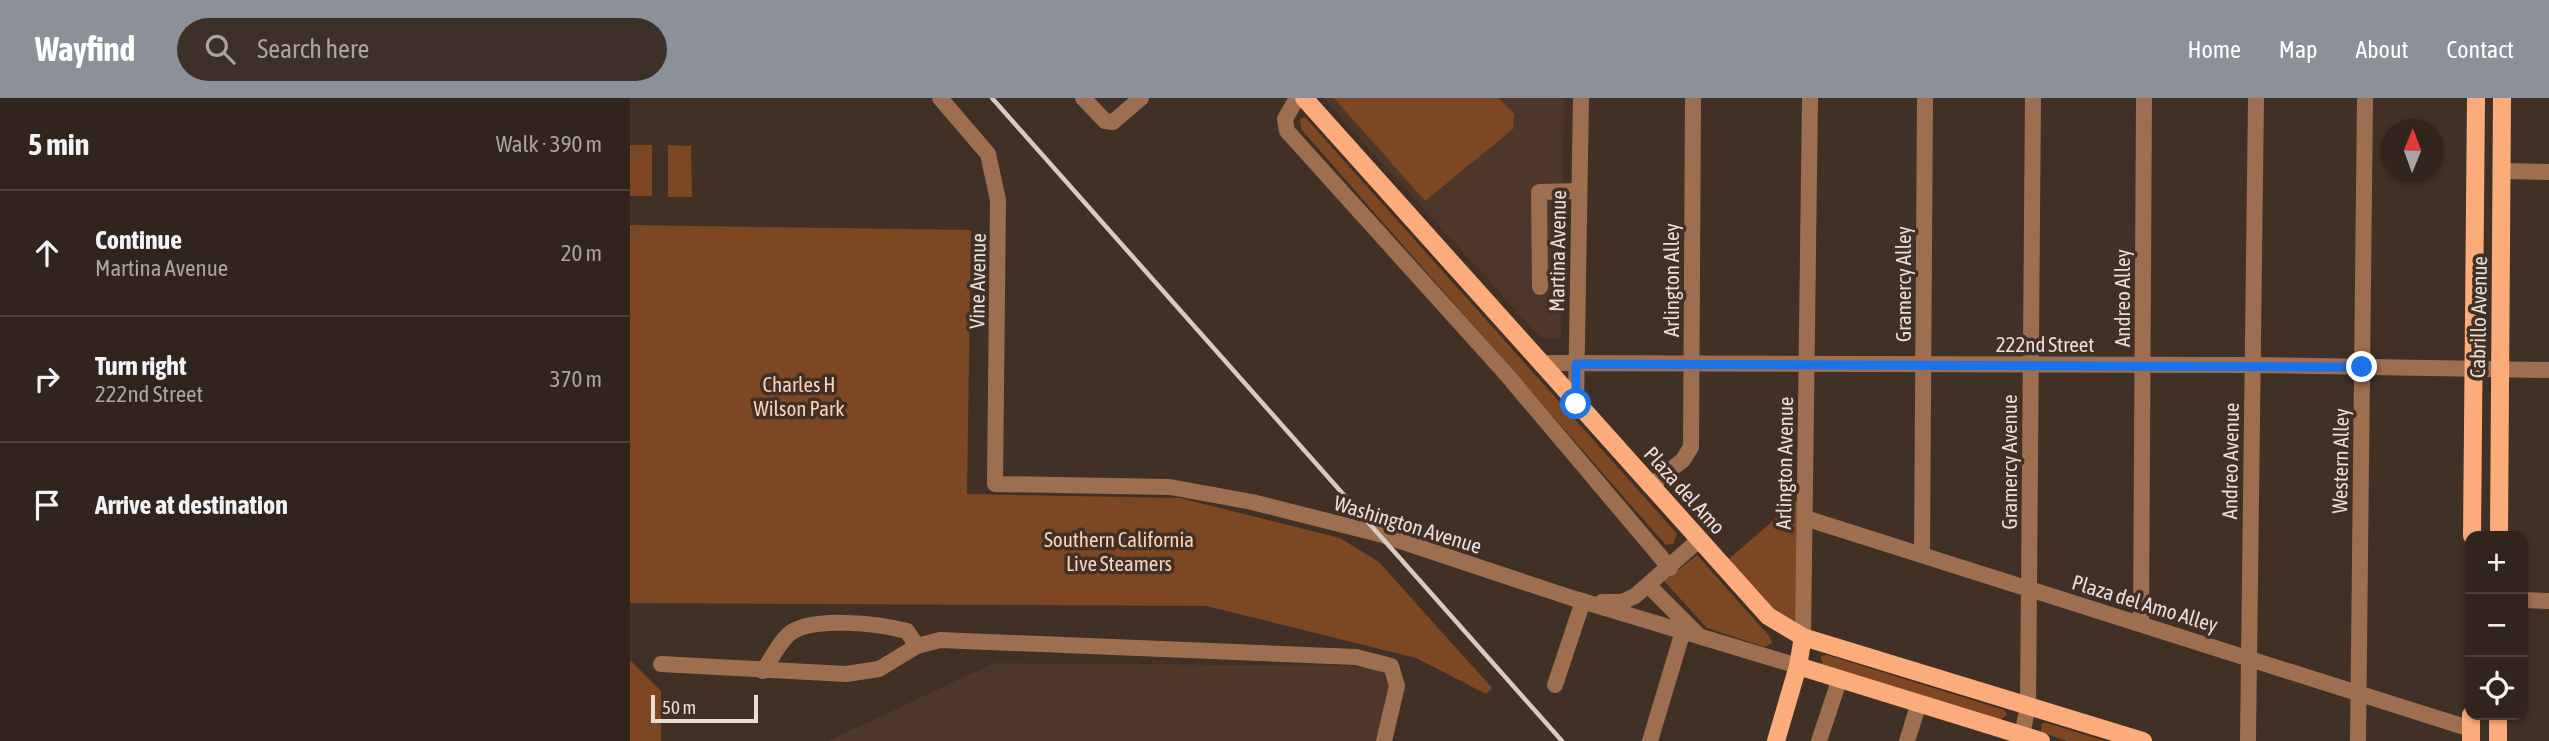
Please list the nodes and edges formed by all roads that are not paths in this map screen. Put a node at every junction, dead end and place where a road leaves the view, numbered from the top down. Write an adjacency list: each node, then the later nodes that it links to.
1 (940, 98): 33 (street, Vine Avenue)
2 (1083, 98): 3 (street)
3 (1141, 98)
4 (1297, 98): 40 (street)
5 (1304, 98): 20 (main road, Plaza del Amo)
6 (1581, 98): 18 (street, Martina Avenue)
7 (1693, 98): 22 (street, Arlington Alley)
8 (1810, 98): 23 (street, Arlington Avenue)
9 (1925, 98): 24 (street, Gramercy Alley)
10 (2033, 98): 25 (street, Gramercy Avenue)
11 (2144, 98): 26 (street, Andreo Alley)
12 (2256, 98): 27 (street, Andreo Avenue)
13 (2365, 98): 28 (street, Western Alley)
14 (2476, 98): 29 (main road, Cabrillo Avenue)
15 (2502, 98): 16 (main road, Cabrillo Avenue)
16 (2502, 172): 17 (street); 30 (main road, Cabrillo Avenue)
17 (2549, 172)
18 (1579, 191): 19 (street); 21 (street, Martina Avenue)
19 (1540, 287)
20 (1541, 363): 21 (street, 222nd Street); 32 (main road, Plaza del Amo)
21 (1576, 364): 22 (street, 222nd Street); 32 (street, Martina Avenue)
22 (1692, 364): 23 (street, 222nd Street); 34 (street, Arlington Alley)
23 (1808, 365): 24 (street, 222nd Street); 35 (street, Arlington Avenue)
24 (1924, 365): 25 (street, 222nd Street); 39 (street, Gramercy Alley)
25 (2031, 365): 26 (street, 222nd Street); 42 (street, Gramercy Avenue)
26 (2143, 365): 27 (street, 222nd Street); 46 (street, Andreo Alley)
27 (2252, 365): 28 (street, 222nd Street); 50 (street, Andreo Avenue)
28 (2362, 367): 29 (street, 222nd Street); 56 (street, Western Alley)
29 (2473, 369): 30 (street, 222nd Street); 36 (main road, Cabrillo Avenue)
30 (2500, 369): 31 (street, 222nd Street); 37 (main road, Cabrillo Avenue)
31 (2549, 370)
32 (1576, 404): 34 (main road, Plaza del Amo)
33 (995, 484): 43 (street, Washington Avenue)
34 (1650, 486): 38 (main road, Plaza del Amo)
35 (1805, 518): 39 (street, Plaza del Amo Alley); 48 (street, Arlington Avenue)
36 (2472, 531)
37 (2499, 531)
38 (1699, 540): 40 (street); 48 (main road, Plaza del Amo)
39 (1922, 555): 42 (street, Plaza del Amo Alley)
40 (1670, 568): 41 (street)
41 (1649, 586): 43 (street); 47 (street)
42 (2030, 589): 46 (street, Plaza del Amo Alley); 58 (street, Gramercy Avenue)
43 (1577, 599): 47 (street, Washington Avenue); 55 (street)
44 (2528, 600): 45 (street)
45 (2549, 601)
46 (2141, 624): 50 (street, Plaza del Amo Alley)
47 (1691, 634): 52 (street, Washington Avenue); 63 (street)
48 (1803, 637): 52 (main road, Arlington Avenue); 58 (main road, Plaza del Amo)
49 (917, 646): 53 (street); 53 (street); 62 (street)
50 (2249, 657): 56 (street, Plaza del Amo Alley); 69 (street, Andreo Avenue)
51 (661, 664): 53 (street)
52 (1798, 666): 54 (main road); 64 (main road, Arlington Avenue)
53 (763, 671)
54 (1840, 678): 57 (main road); 65 (street)
55 (1555, 685)
56 (2358, 692): 60 (street, Plaza del Amo Alley); 70 (street, Western Alley)
57 (1919, 703): 61 (main road); 66 (street)
58 (2028, 705): 61 (street, Gramercy Avenue); 68 (main road, Plaza del Amo)
59 (2498, 720): 71 (main road)
60 (2471, 728)
61 (2022, 738): 67 (main road)
62 (1384, 741)
63 (1650, 741)
64 (1776, 741)
65 (1819, 741)
66 (1907, 741)
67 (2041, 741)
68 (2143, 741)
69 (2248, 741)
70 (2358, 741)
71 (2498, 741)

